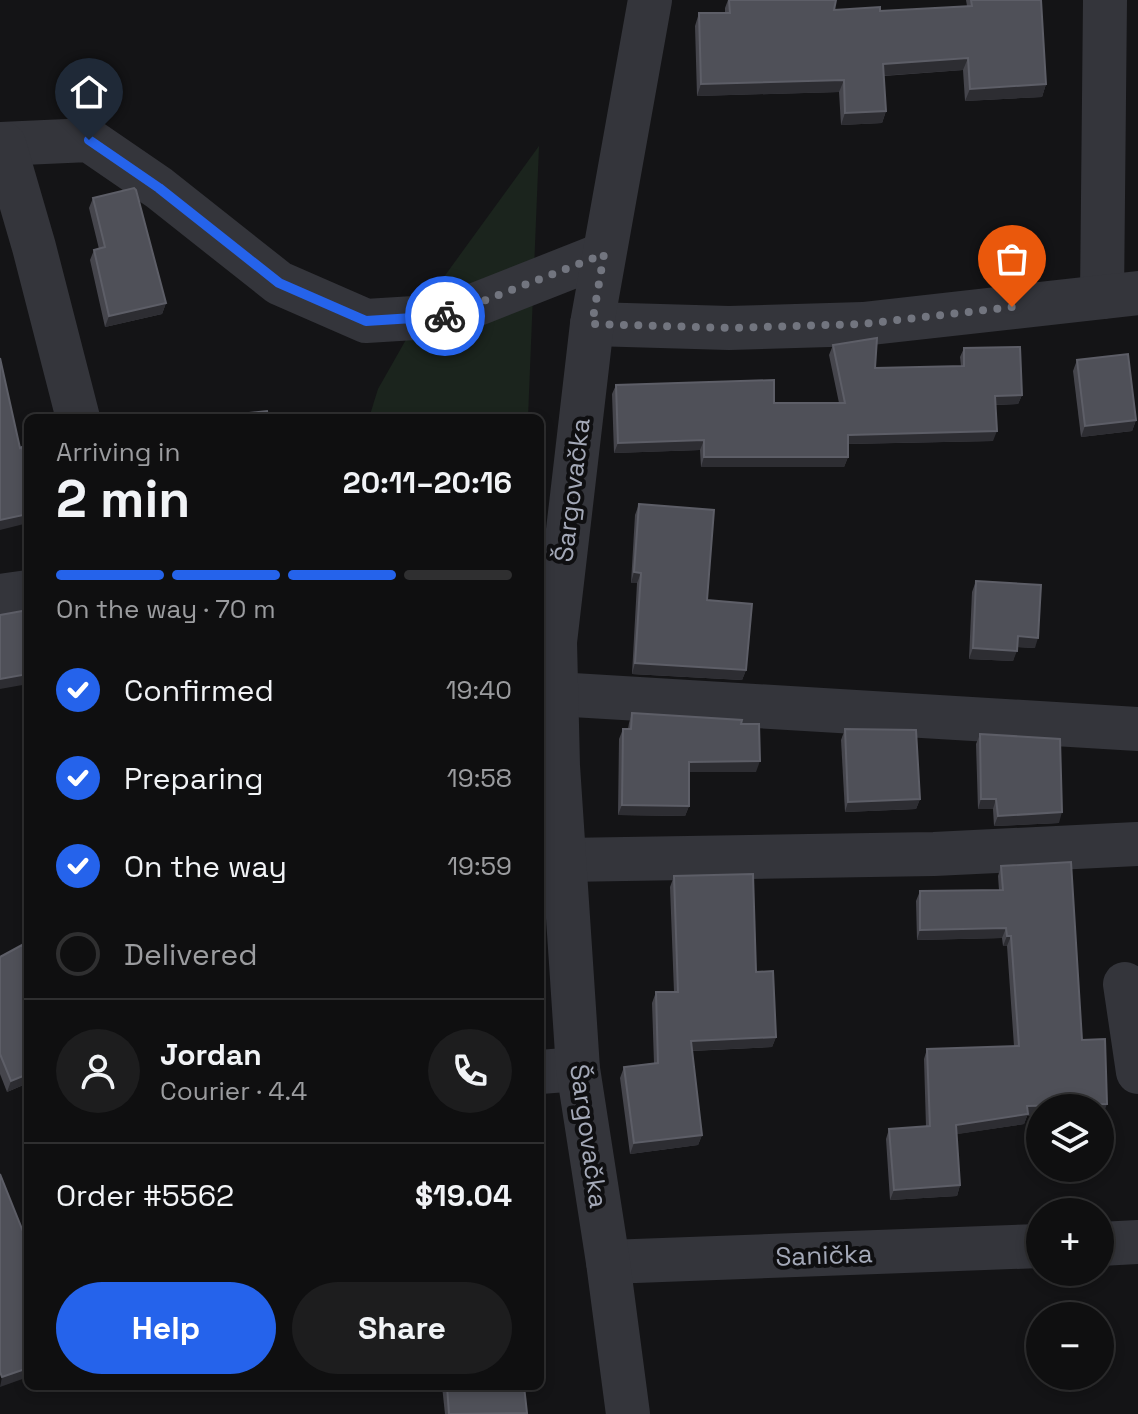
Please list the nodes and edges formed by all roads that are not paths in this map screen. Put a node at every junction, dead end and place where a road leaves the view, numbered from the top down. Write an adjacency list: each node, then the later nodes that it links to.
1 (650, 0): 4 (street, Šargovačka)
2 (1105, 0): 5 (street)
3 (2, 144): 4 (street); 7 (street)
4 (604, 254): 6 (street, Šargovačka)
5 (1120, 295): 6 (street)
6 (592, 324): 10 (street, Šargovačka)
7 (77, 414)
8 (24, 593): 9 (street)
9 (0, 596)
10 (556, 694): 11 (street); 13 (street, Šargovačka)
11 (1138, 729)
12 (1137, 844): 13 (street)
13 (564, 860): 15 (street, Šargovačka)
14 (1125, 984): 16 (street)
15 (559, 1070): 20 (street, Šargovačka)
16 (1138, 1072)
17 (1138, 1242): 18 (street)
18 (1114, 1243)
19 (1026, 1247): 20 (street, Sanička)
20 (608, 1262): 21 (street, Šargovačka)
21 (628, 1414)

